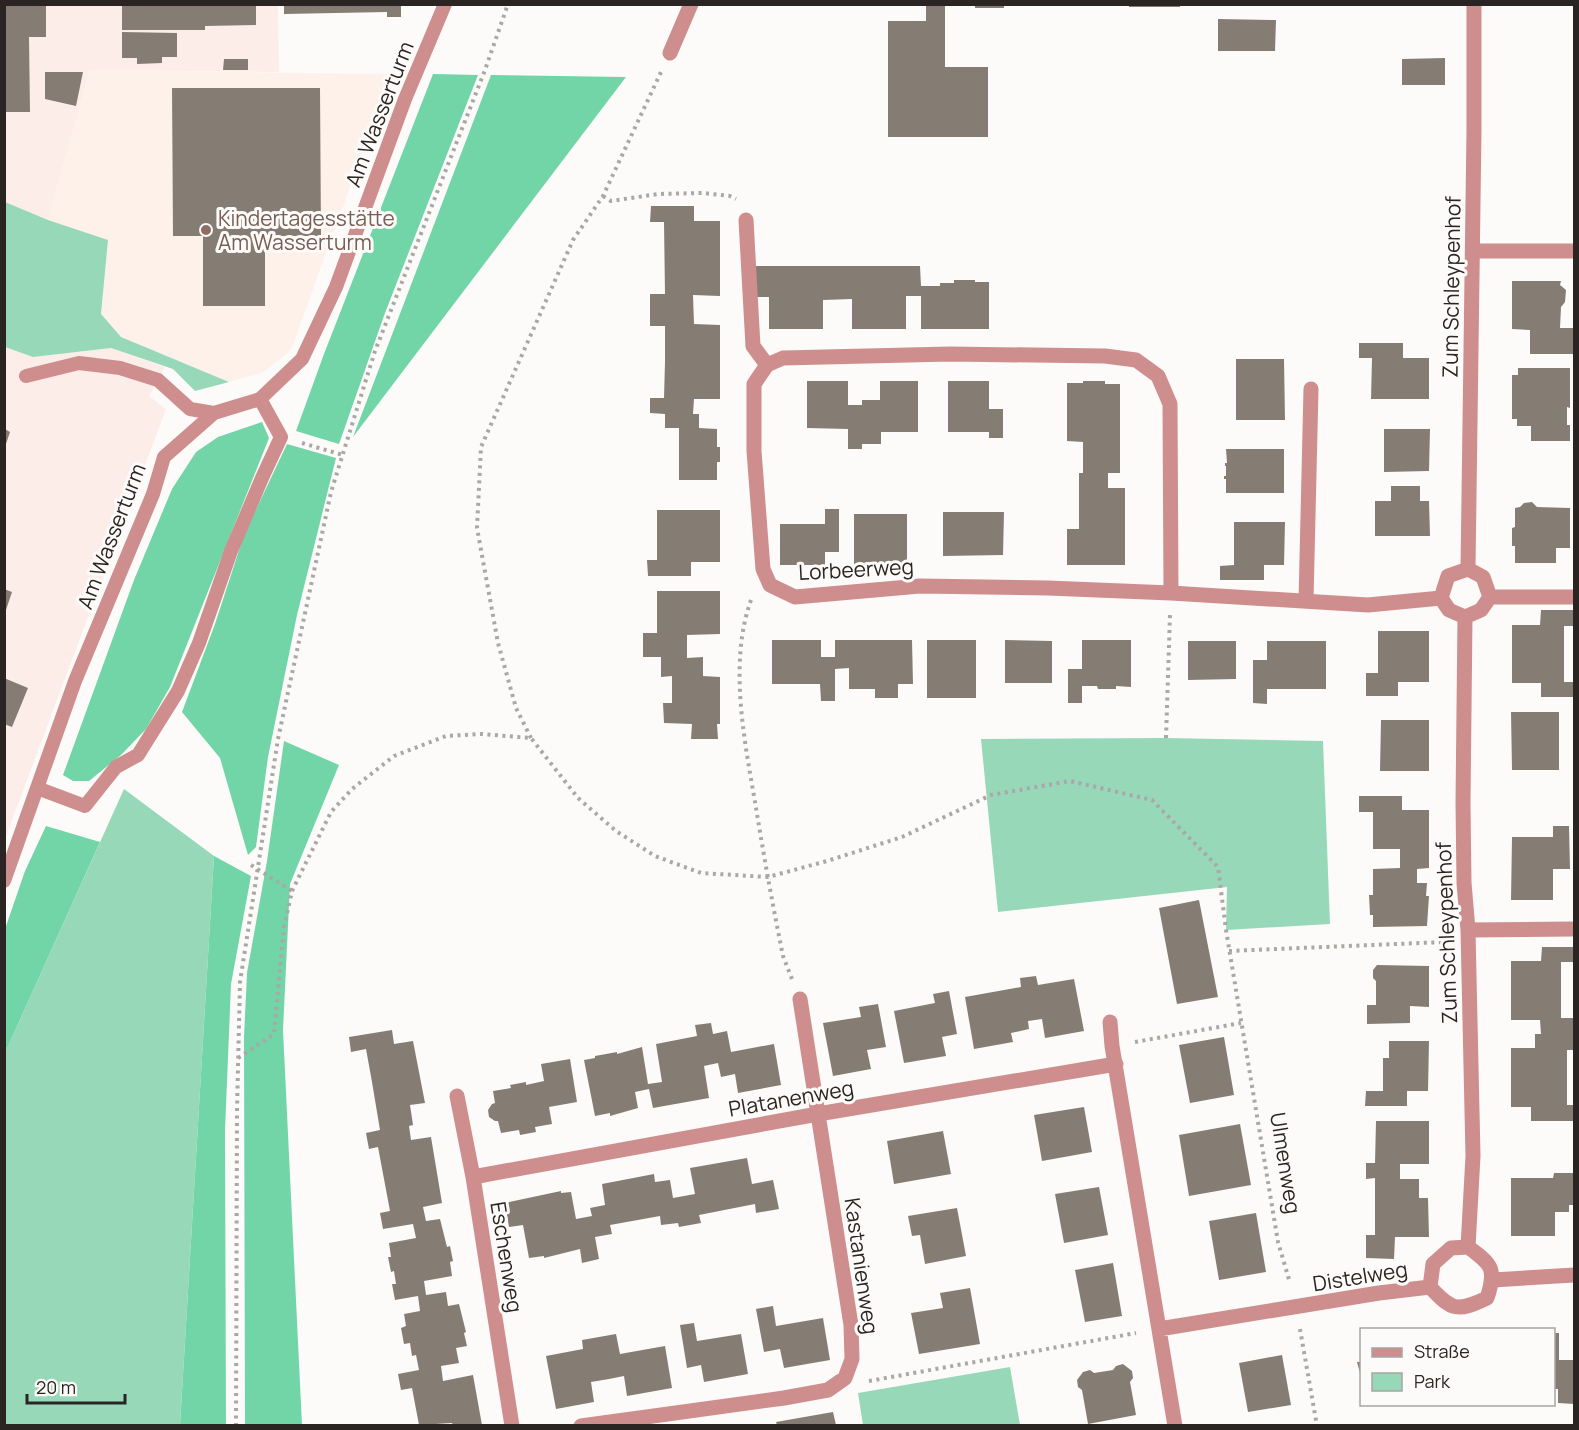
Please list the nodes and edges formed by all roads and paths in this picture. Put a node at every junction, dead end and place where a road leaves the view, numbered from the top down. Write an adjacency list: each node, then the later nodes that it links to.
1 (445, 4): 13 (lane, Am Wasserturm)
2 (508, 4): 16 (path)
3 (691, 4): 5 (street)
4 (1474, 4): 8 (street, Zum Schleypenhof)
5 (670, 53): 6 (path, Ulmenweg)
6 (603, 196): 7 (path); 25 (path, Ulmenweg)
7 (746, 220): 10 (street)
8 (1473, 251): 9 (street); 18 (street, Zum Schleypenhof)
9 (1575, 251)
10 (766, 365): 17 (street); 19 (street)
11 (26, 376): 14 (lane)
12 (1311, 389): 23 (street)
13 (260, 399): 14 (lane, Am Wasserturm); 15 (lane)
14 (214, 413): 27 (lane, Am Wasserturm)
15 (281, 437): 16 (path); 27 (lane)
16 (343, 455): 29 (path)
17 (763, 569): 19 (street, Lorbeerweg); 30 (path)
18 (1468, 569): 20 (street); 22 (street)
19 (1171, 594): 23 (street, Lorbeerweg); 26 (path)
20 (1490, 597): 21 (street); 24 (street)
21 (1575, 597)
22 (1441, 598): 23 (street, Lorbeerweg); 24 (street)
23 (1306, 601)
24 (1465, 617): 34 (street, Zum Schleypenhof)
25 (531, 738): 30 (path, Ulmenweg); 32 (path)
26 (1166, 738)
27 (37, 788): 31 (lane, Am Wasserturm)
28 (251, 865): 29 (path)
29 (258, 868): 32 (path); 40 (path)
30 (768, 877): 35 (path, Ulmenweg); 36 (path)
31 (4, 881)
32 (292, 891): 40 (path)
33 (1575, 929): 34 (street)
34 (1468, 935): 35 (path); 45 (street, Zum Schleypenhof)
35 (1229, 951): 38 (path, Ulmenweg)
36 (800, 999): 43 (street, Kastanienweg)
37 (1110, 1022): 39 (street)
38 (1241, 1023): 39 (path); 49 (path, Ulmenweg)
39 (1112, 1046): 41 (street)
40 (238, 1058): 52 (path)
41 (1116, 1064): 43 (street, Platanenweg); 50 (street)
42 (457, 1096): 44 (street, Eschenweg)
43 (818, 1114): 44 (street, Platanenweg); 51 (street, Kastanienweg)
44 (473, 1177): 53 (street, Eschenweg)
45 (1468, 1247): 47 (street); 48 (street)
46 (1575, 1275): 47 (street)
47 (1493, 1280): 48 (street)
48 (1430, 1287): 49 (street, Distelweg)
49 (1297, 1308): 50 (street); 56 (path, Ulmenweg)
50 (1159, 1329): 51 (path); 55 (street)
51 (845, 1378): 54 (street)
52 (236, 1425)
53 (512, 1425)
54 (581, 1425)
55 (1175, 1425)
56 (1317, 1425)

